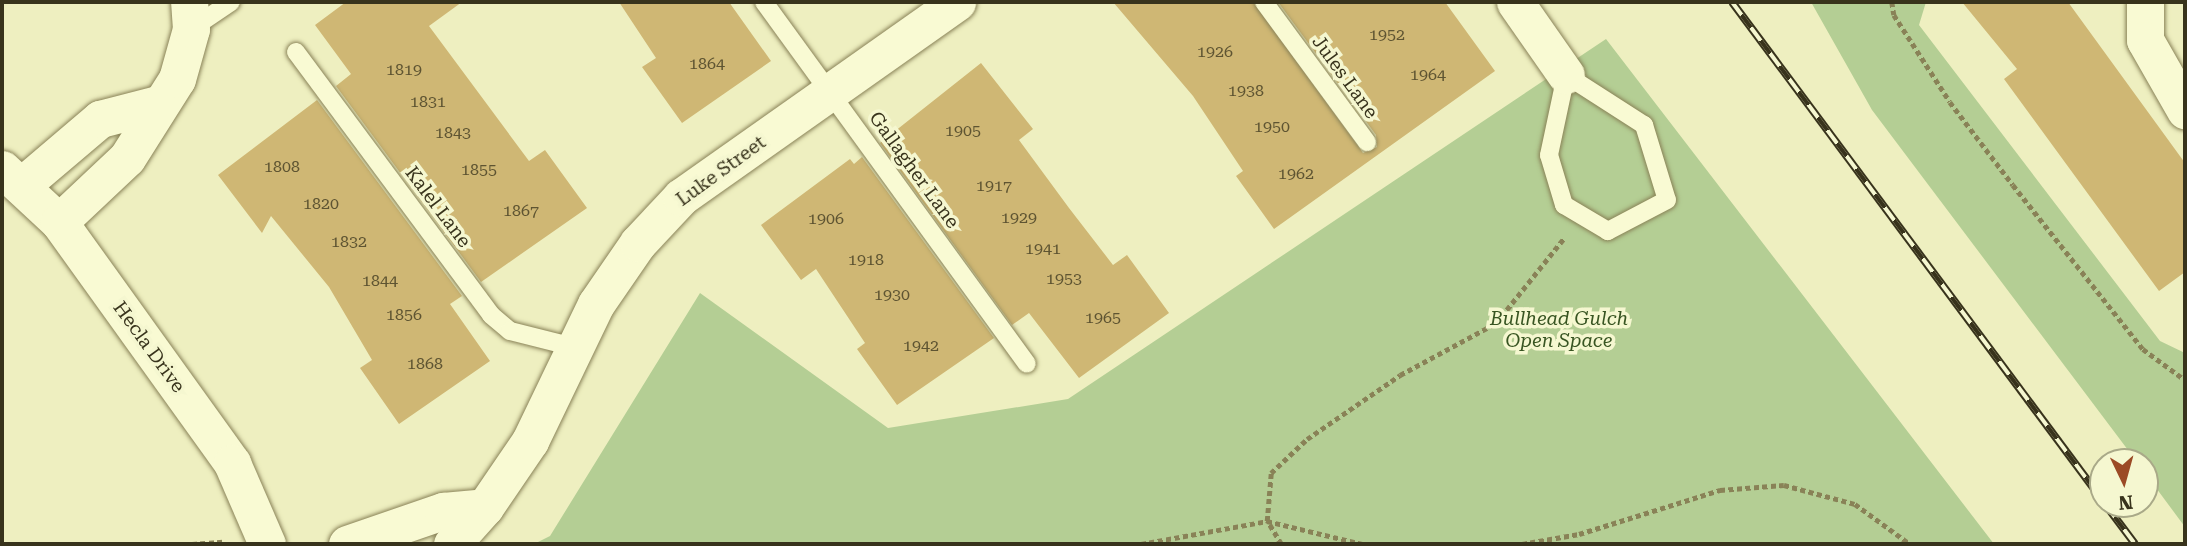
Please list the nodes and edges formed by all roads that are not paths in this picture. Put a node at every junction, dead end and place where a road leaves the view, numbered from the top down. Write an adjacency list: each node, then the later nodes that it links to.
1 (230, 2): 7 (lane)
2 (764, 2): 10 (lane, Gallagher Lane)
3 (957, 2): 10 (street, Luke Street)
4 (1264, 2): 13 (lane, Jules Lane)
5 (1515, 2): 9 (street)
6 (2145, 2): 12 (street)
7 (190, 15): 11 (street)
8 (296, 52): 16 (lane, Kalel Lane)
9 (1566, 75): 9 (lane)
10 (831, 91): 16 (street, Luke Street); 17 (lane, Gallagher Lane)
11 (157, 104): 14 (street); 15 (street)
12 (2185, 110)
13 (1367, 142)
14 (11, 177): 15 (street, Hecla Drive)
15 (59, 222): 19 (street, Hecla Drive)
16 (574, 347): 18 (street, Luke Street)
17 (1027, 364)
18 (485, 508): 20 (street); 21 (street, Luke Street)
19 (267, 544)
20 (347, 544)
21 (452, 544)

